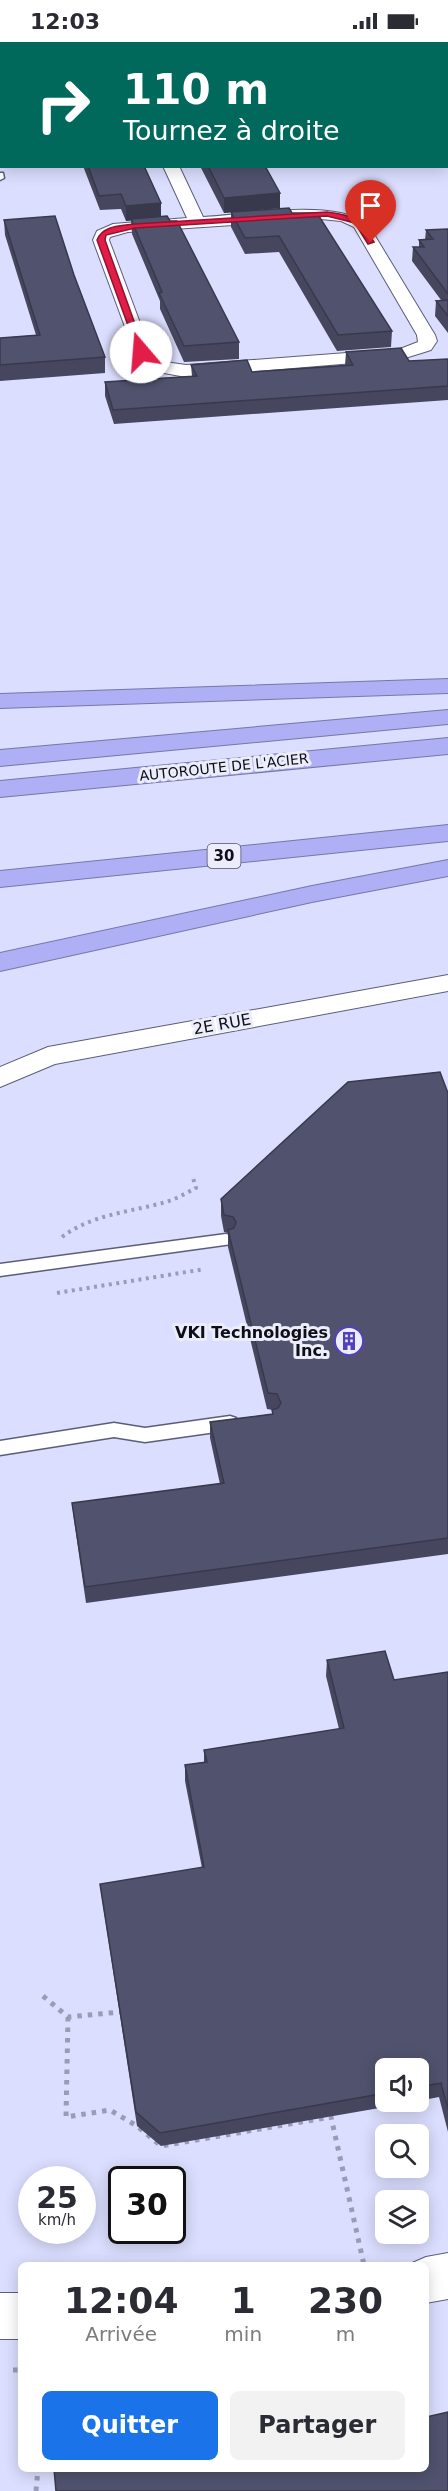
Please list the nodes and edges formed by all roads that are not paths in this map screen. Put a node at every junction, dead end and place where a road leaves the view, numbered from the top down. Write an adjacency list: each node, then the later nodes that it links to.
1 (172, 168): 2 (street)
2 (197, 222): 2 (street)
3 (448, 686): 4 (highway)
4 (0, 701)
5 (448, 717): 7 (highway)
6 (448, 746): 8 (highway, AUTOROUTE DE L'ACIER)
7 (0, 758)
8 (0, 789)
9 (448, 833): 11 (highway, 30)
10 (448, 868): 12 (highway)
11 (0, 879)
12 (0, 962)
13 (448, 983): 14 (street, 2E RUE)
14 (0, 1078)
15 (226, 1240): 16 (lane)
16 (0, 1270)
17 (247, 1421): 18 (lane)
18 (0, 1449)
19 (448, 2276): 20 (street)
20 (429, 2279)
21 (0, 2316): 22 (street)
22 (18, 2316)

